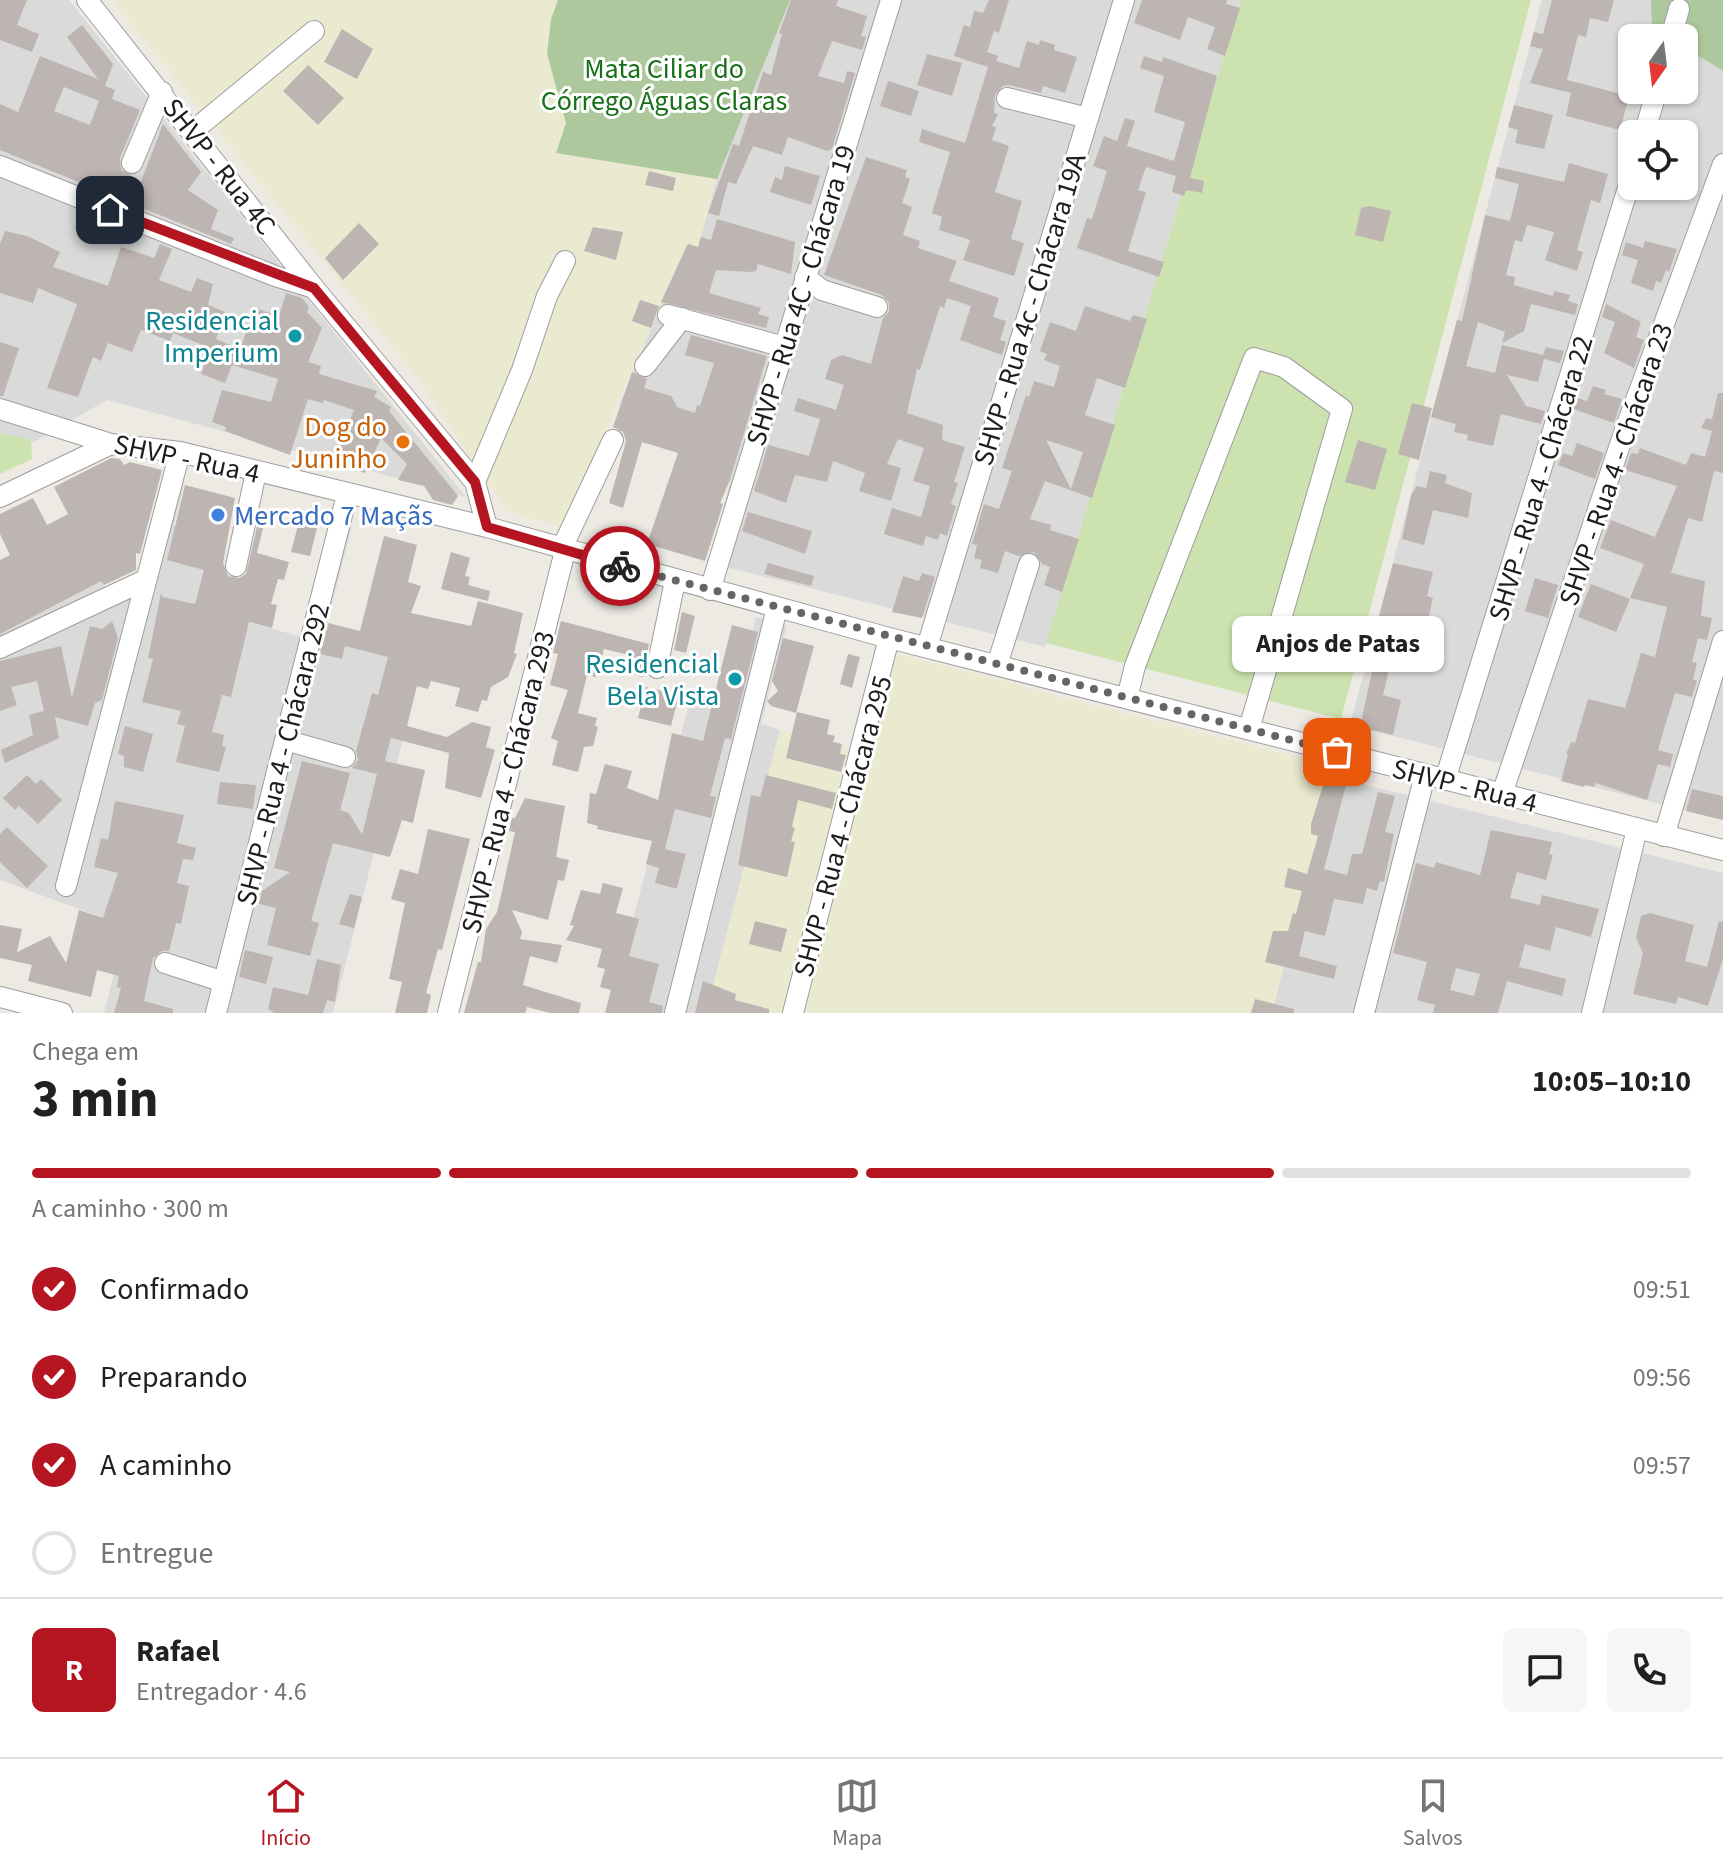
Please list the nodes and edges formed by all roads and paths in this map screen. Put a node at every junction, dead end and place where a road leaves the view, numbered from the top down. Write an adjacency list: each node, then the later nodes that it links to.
1 (87, 0): 7 (street, SHVP - Rua 4C)
2 (891, 0): 16 (street, SHVP - Rua 4C - Chácara 19)
3 (1124, 0): 9 (street, SHVP - Rua 4c - Chácara 19A)
4 (1679, 9): 5 (street)
5 (1675, 24)
6 (314, 31): 10 (street)
7 (162, 92): 10 (street, SHVP - Rua 4C); 11 (street)
8 (1007, 98): 9 (street)
9 (1088, 118): 39 (street, SHVP - Rua 4c - Chácara 19A)
10 (193, 131): 17 (street, SHVP - Rua 4C)
11 (132, 163)
12 (1723, 164): 48 (street, SHVP - Rua 4 - Chácara 23)
13 (0, 166): 17 (street)
14 (1624, 200): 47 (street, SHVP - Rua 4 - Chácara 22)
15 (565, 261): 26 (street)
16 (805, 277): 18 (street); 19 (street, SHVP - Rua 4C - Chácara 19)
17 (314, 288): 26 (street, SHVP - Rua 4C)
18 (877, 307)
19 (784, 347): 20 (street); 35 (street, SHVP - Rua 4C - Chácara 19)
20 (645, 366)
21 (0, 409): 23 (street, SHVP - Rua 4)
22 (613, 440): 30 (street, SHVP - Rua 4 - Chácara 293)
23 (111, 444): 24 (street, SHVP - Rua 4); 28 (street)
24 (180, 452): 25 (street, SHVP - Rua 4); 33 (street)
25 (256, 472): 27 (street, SHVP - Rua 4); 32 (street)
26 (475, 482): 29 (street, SHVP - Rua 4C)
27 (347, 495): 29 (street, SHVP - Rua 4); 45 (street, SHVP - Rua 4 - Chácara 292)
28 (0, 497)
29 (487, 527): 30 (street, SHVP - Rua 4)
30 (563, 551): 34 (street, SHVP - Rua 4); 58 (street, SHVP - Rua 4 - Chácara 293)
31 (1029, 564): 41 (street)
32 (236, 566)
33 (143, 581): 40 (street); 52 (street)
34 (675, 581): 35 (street, SHVP - Rua 4); 42 (street)
35 (710, 590): 36 (street, SHVP - Rua 4)
36 (777, 608): 37 (street, SHVP - Rua 4); 59 (street)
37 (889, 638): 39 (street, SHVP - Rua 4); 60 (street, SHVP - Rua 4 - Chácara 295)
38 (1723, 641): 50 (street)
39 (927, 647): 41 (street, SHVP - Rua 4)
40 (0, 648)
41 (997, 665): 43 (street, SHVP - Rua 4)
42 (657, 668)
43 (1127, 698): 44 (street, SHVP - Rua 4); 44 (street)
44 (1249, 729): 47 (street, SHVP - Rua 4)
45 (285, 740): 46 (street); 54 (street, SHVP - Rua 4 - Chácara 292)
46 (345, 757)
47 (1435, 777): 48 (street, SHVP - Rua 4); 61 (street, SHVP - Rua 4 - Chácara 22)
48 (1502, 794): 49 (street, SHVP - Rua 4)
49 (1637, 829): 50 (street, SHVP - Rua 4); 62 (street)
50 (1664, 836): 51 (street, SHVP - Rua 4)
51 (1723, 850)
52 (66, 886)
53 (165, 963): 54 (street)
54 (224, 982): 57 (street, SHVP - Rua 4 - Chácara 292)
55 (0, 997): 56 (street)
56 (62, 1013)
57 (216, 1013)
58 (448, 1013)
59 (675, 1013)
60 (793, 1013)
61 (1364, 1013)
62 (1592, 1013)

